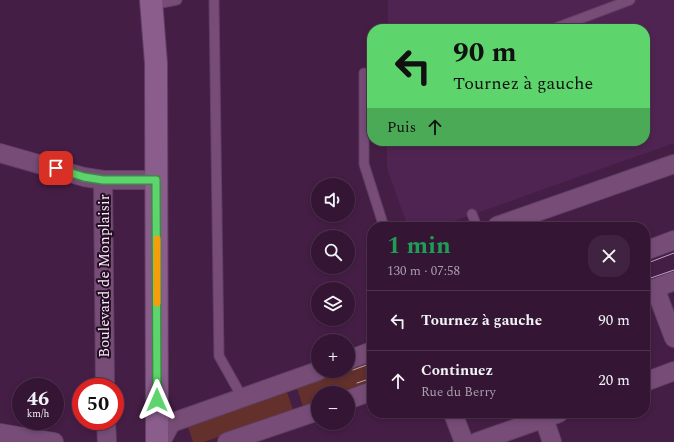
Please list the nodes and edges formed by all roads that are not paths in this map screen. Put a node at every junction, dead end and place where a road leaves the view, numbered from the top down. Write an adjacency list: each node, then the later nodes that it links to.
1 (177, 0): 4 (lane)
2 (214, 0): 27 (lane)
3 (630, 0): 5 (lane)
4 (147, 2): 10 (main road)
5 (566, 24)
6 (364, 73): 12 (lane)
7 (0, 153): 9 (street)
8 (674, 164): 14 (street)
9 (103, 180): 10 (street, Boulevard de Monplaisir); 24 (street, Boulevard de Monplaisir)
10 (150, 180): 38 (main road); 39 (main road)
11 (472, 214): 13 (lane)
12 (382, 222)
13 (475, 222)
14 (508, 222)
15 (674, 240): 16 (street)
16 (650, 249)
17 (674, 281): 18 (street)
18 (650, 290): 19 (street)
19 (674, 338)
20 (367, 353): 21 (street)
21 (355, 357)
22 (674, 371): 25 (street)
23 (311, 373): 27 (street)
24 (105, 378)
25 (650, 380)
26 (367, 393): 28 (street)
27 (242, 397): 40 (street)
28 (355, 397)
29 (311, 413): 35 (street)
30 (455, 418): 41 (street)
31 (540, 418): 42 (street)
32 (548, 418): 43 (street)
33 (106, 430): 37 (street)
34 (0, 432): 36 (street)
35 (231, 441)
36 (54, 442)
37 (107, 442)
38 (143, 442)
39 (157, 442)
40 (161, 442)
41 (464, 442)
42 (477, 442)
43 (552, 442)

